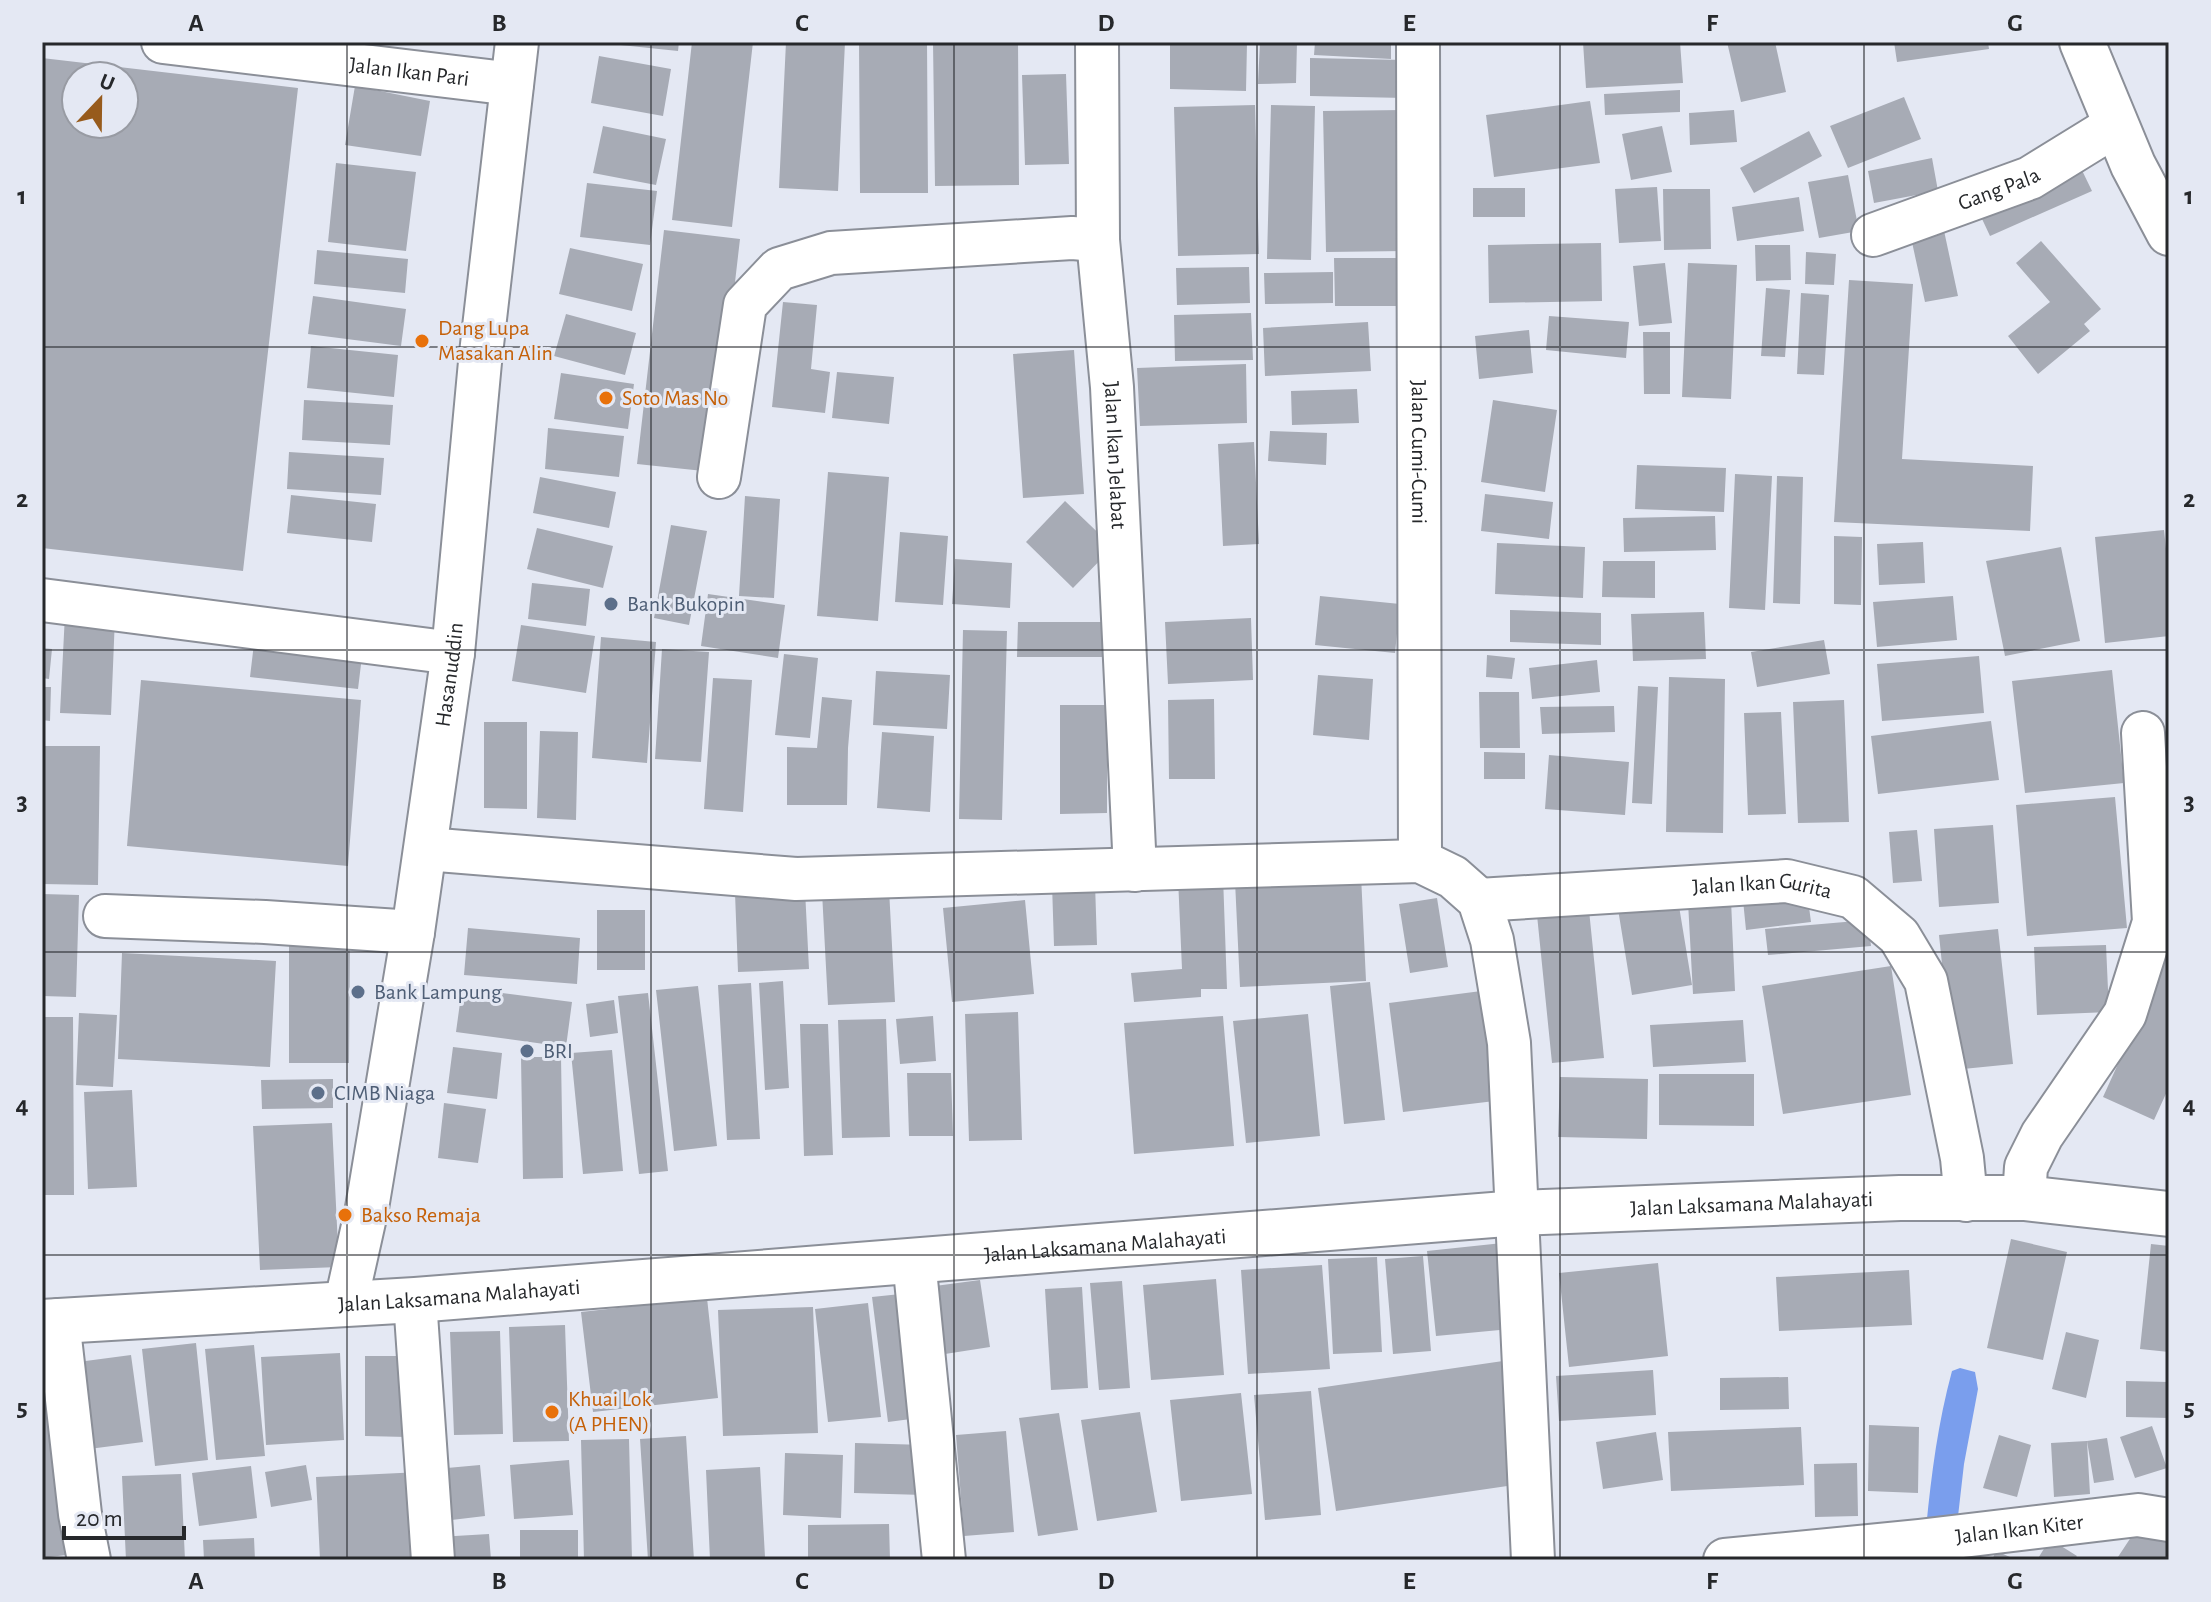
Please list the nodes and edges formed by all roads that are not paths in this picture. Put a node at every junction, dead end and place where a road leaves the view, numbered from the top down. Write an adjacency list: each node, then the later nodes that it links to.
1 (163, 42): 6 (street, Jalan Ikan Pari)
2 (517, 42): 7 (street, Hasanuddin)
3 (1097, 42): 11 (street, Jalan Ikan Jelabat)
4 (1418, 42): 17 (street, Jalan Cumi-Cumi)
5 (2082, 42): 8 (main road)
6 (241, 47): 7 (street, Jalan Ikan Pari)
7 (512, 84): 14 (street, Hasanuddin)
8 (2116, 125): 9 (main road); 10 (street, Gang Pala)
9 (2169, 233)
10 (1873, 235)
11 (1098, 240): 12 (street); 18 (street, Jalan Ikan Jelabat)
12 (719, 477)
13 (42, 600): 14 (street)
14 (453, 653): 16 (street, Hasanuddin)
15 (2143, 733): 22 (street)
16 (426, 849): 18 (street); 21 (street, Hasanuddin)
17 (1420, 861): 18 (street); 19 (street)
18 (1135, 870)
19 (1479, 900): 23 (street, Jalan Ikan Gurita); 24 (street)
20 (105, 916): 21 (street)
21 (413, 932): 28 (street, Hasanuddin)
22 (2024, 1198): 23 (main road, Jalan Laksamana Malahayati); 25 (main road, Jalan Laksamana Malahayati)
23 (1966, 1200): 24 (main road, Jalan Laksamana Malahayati)
24 (1518, 1213): 26 (main road, Jalan Laksamana Malahayati); 34 (street)
25 (2169, 1214)
26 (914, 1260): 27 (main road, Jalan Laksamana Malahayati); 33 (street)
27 (415, 1300): 28 (main road, Jalan Laksamana Malahayati); 32 (street)
28 (346, 1302): 29 (main road, Jalan Laksamana Malahayati)
29 (50, 1321): 31 (street)
30 (2169, 1520): 35 (street, Jalan Ikan Kiter)
31 (89, 1560)
32 (433, 1560)
33 (944, 1560)
34 (1533, 1560)
35 (1725, 1560)

